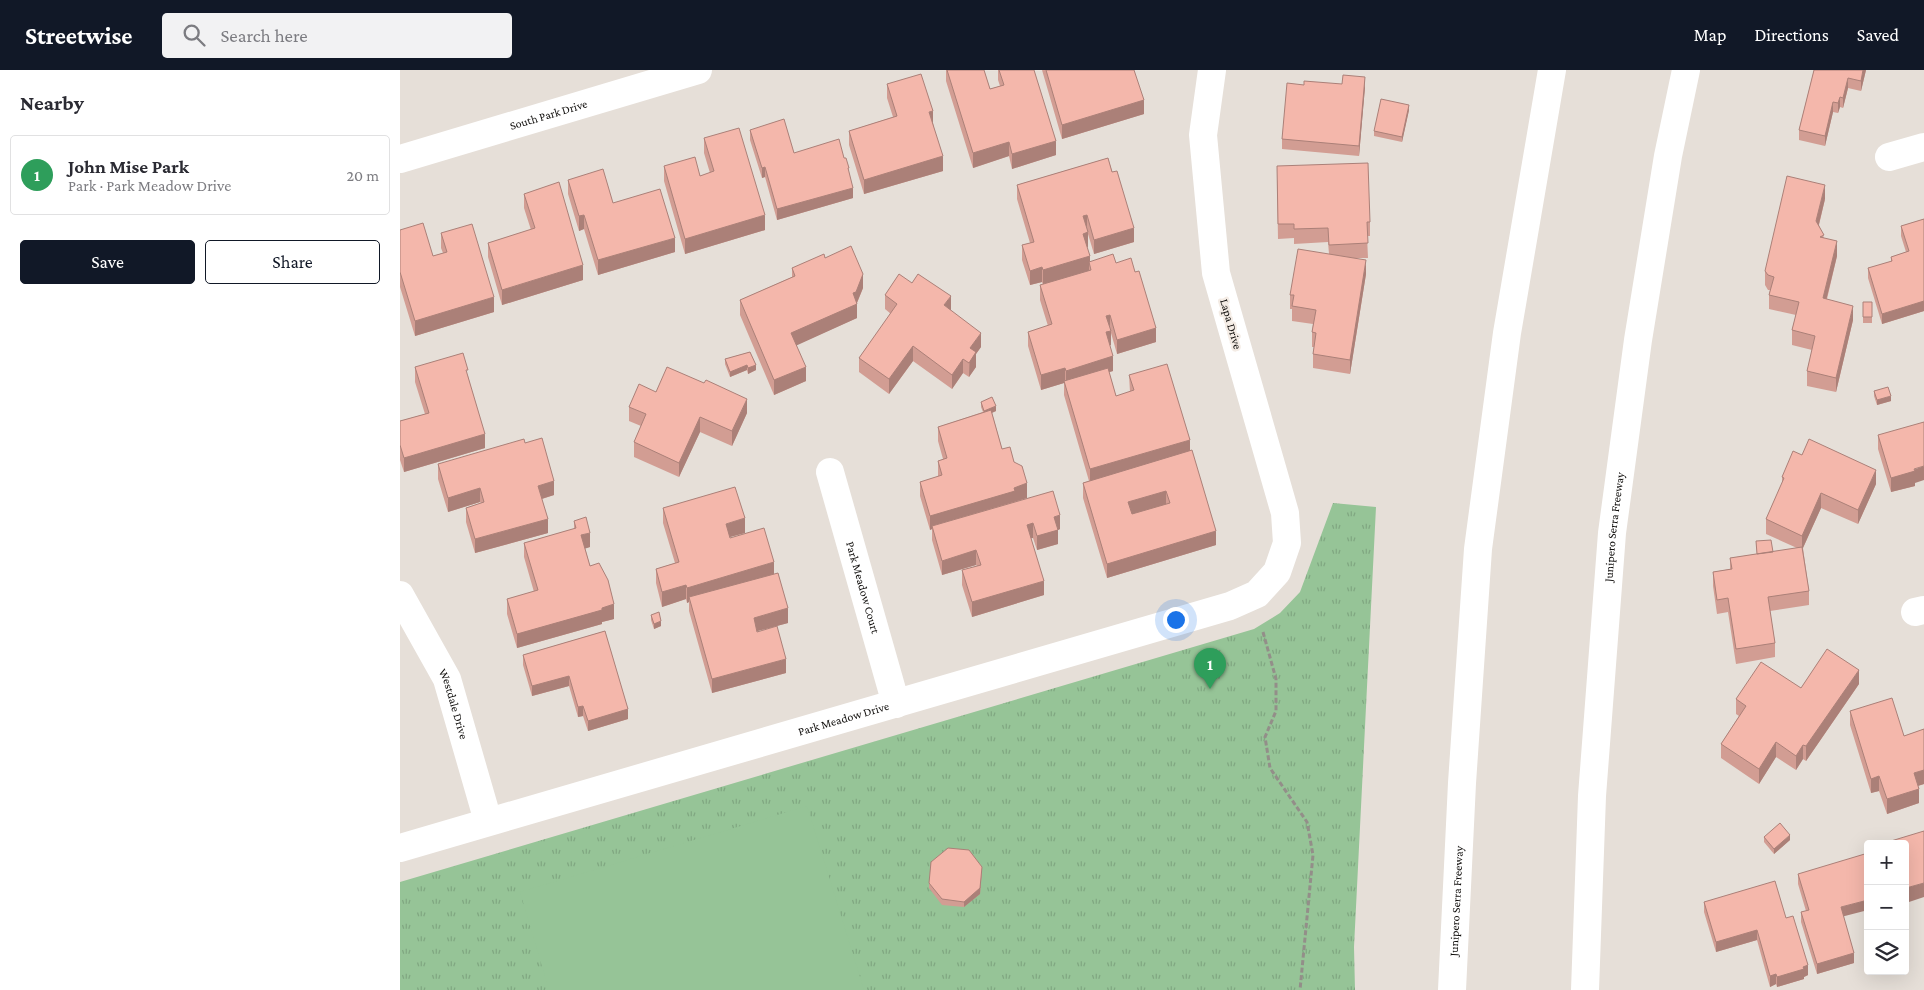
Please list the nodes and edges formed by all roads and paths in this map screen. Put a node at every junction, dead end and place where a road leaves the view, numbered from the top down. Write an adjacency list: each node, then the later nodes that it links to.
1 (698, 70): 7 (main road, South Park Drive)
2 (1212, 70): 9 (main road, Lapa Drive)
3 (1552, 70): 16 (main road, Junipero Serra Freeway)
4 (1686, 70): 17 (main road, Junipero Serra Freeway)
5 (1924, 147): 6 (main road)
6 (1889, 158)
7 (400, 159)
8 (830, 472): 12 (main road, Park Meadow Court)
9 (1277, 572): 12 (main road, Park Meadow Drive)
10 (400, 595): 13 (main road, Westdale Drive)
11 (1263, 632): 15 (path)
12 (896, 704): 13 (main road, Park Meadow Drive)
13 (488, 821): 14 (main road, Park Meadow Drive)
14 (400, 848)
15 (1300, 990)
16 (1452, 990)
17 (1585, 990)

